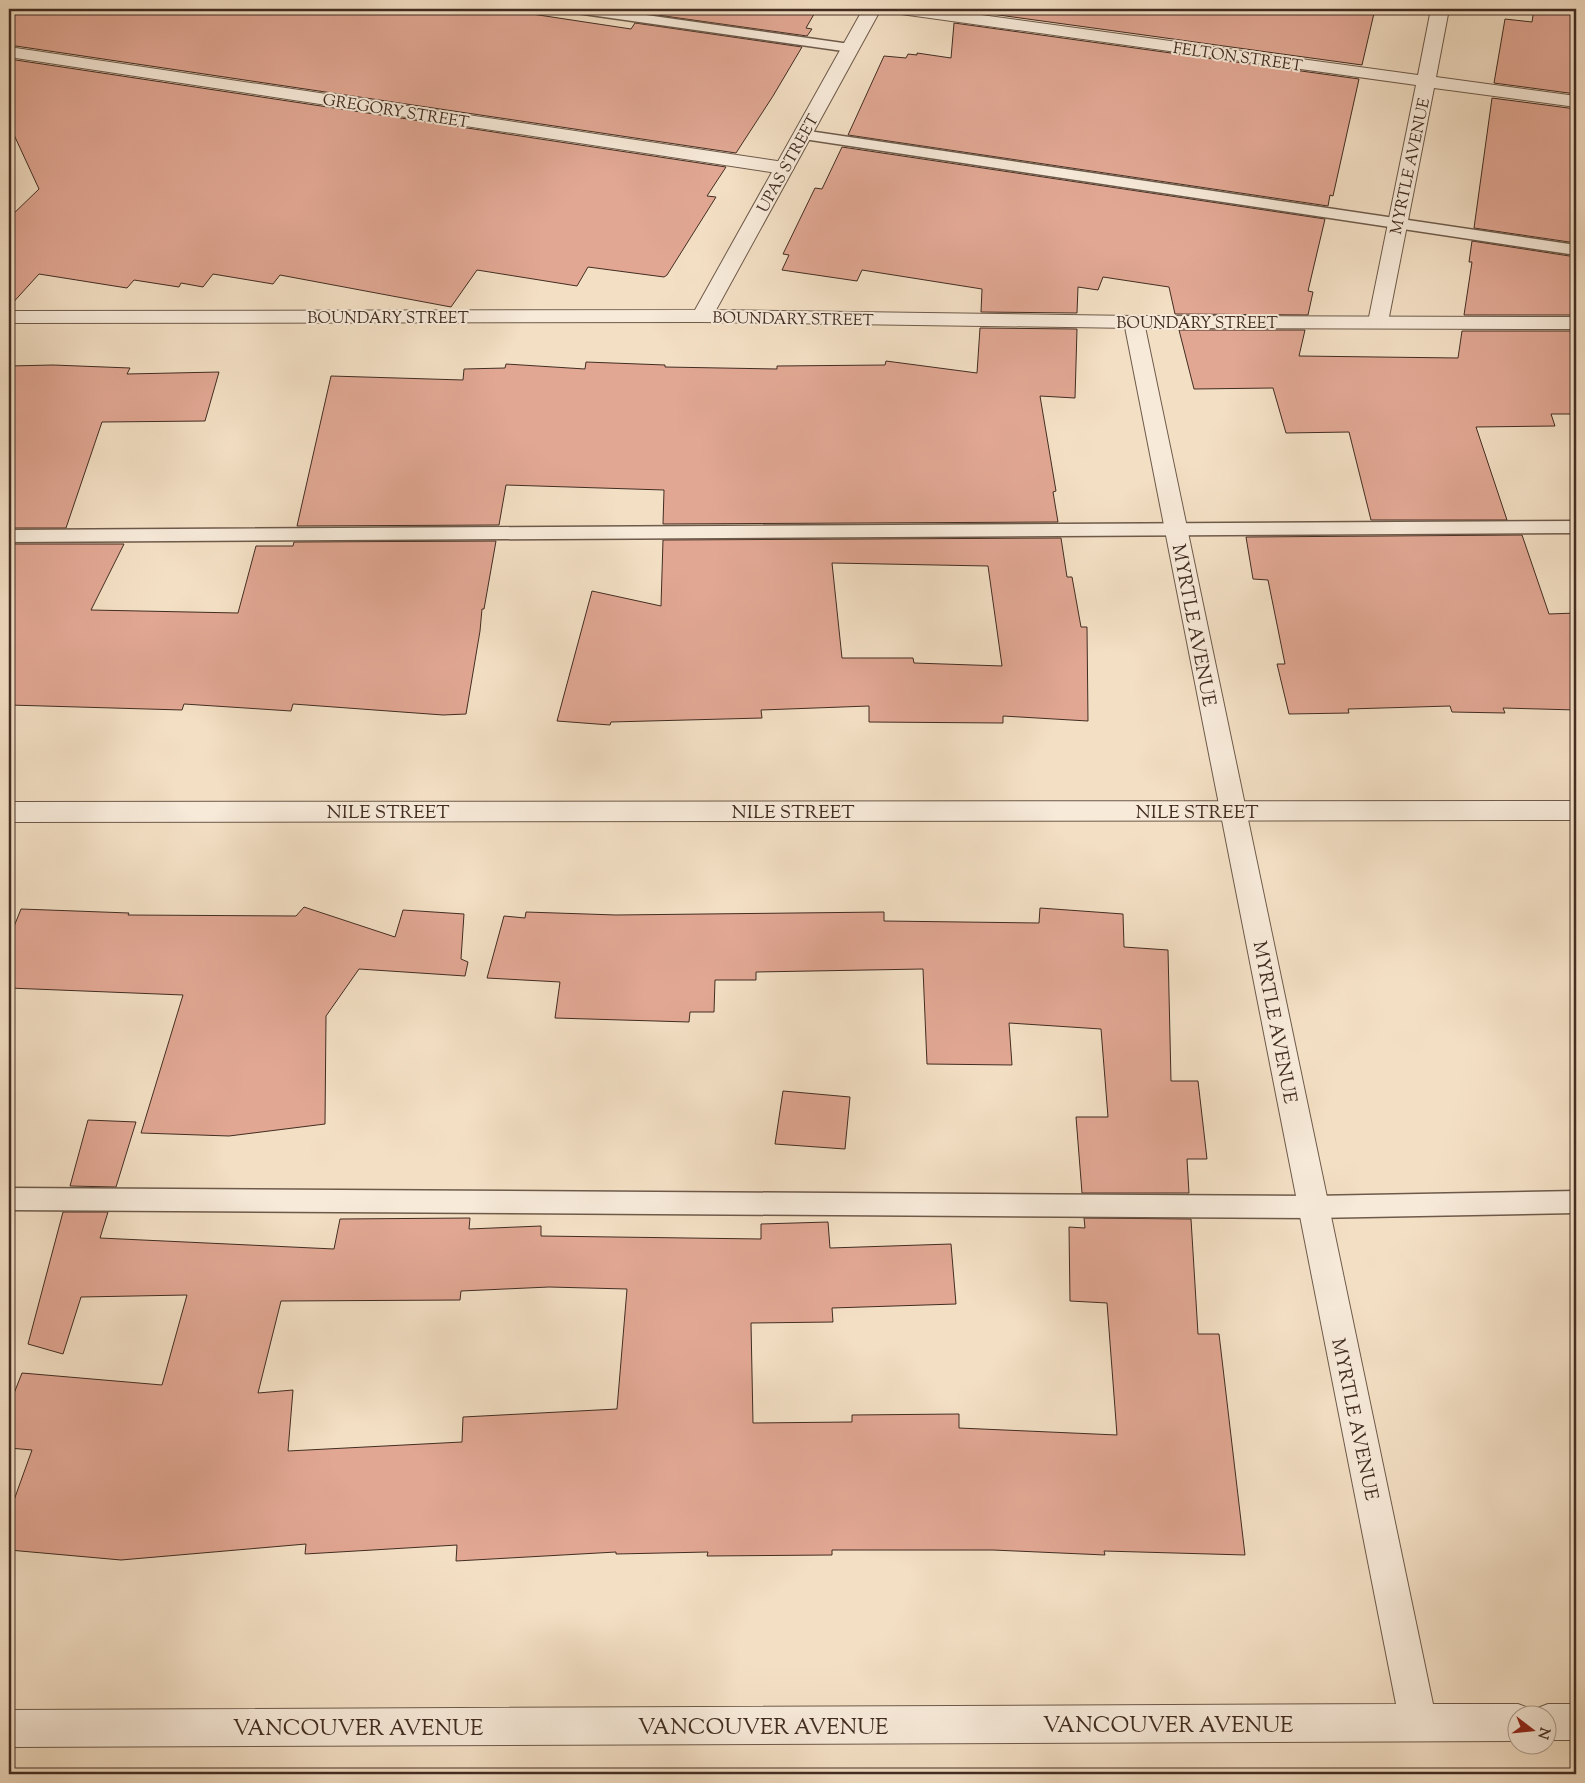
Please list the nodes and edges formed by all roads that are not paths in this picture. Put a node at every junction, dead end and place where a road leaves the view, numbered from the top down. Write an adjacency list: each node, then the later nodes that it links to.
1 (576, 9): 5 (lane)
2 (872, 9): 5 (street, UPAS STREET)
3 (901, 9): 7 (street, FELTON STREET)
4 (1440, 9): 7 (street, MYRTLE AVENUE)
5 (850, 48): 9 (street, UPAS STREET)
6 (9, 52): 10 (street, GREGORY STREET)
7 (1427, 82): 8 (street, FELTON STREET); 11 (street, MYRTLE AVENUE)
8 (1576, 102)
9 (802, 135): 10 (street, UPAS STREET); 11 (lane)
10 (784, 168): 13 (street, UPAS STREET)
11 (1397, 224): 12 (lane); 16 (street, MYRTLE AVENUE)
12 (1576, 250)
13 (702, 316): 14 (street, BOUNDARY STREET); 15 (street, BOUNDARY STREET)
14 (9, 317)
15 (1134, 322): 16 (street, BOUNDARY STREET); 19 (street, MYRTLE AVENUE)
16 (1378, 322): 17 (street, BOUNDARY STREET)
17 (1576, 323)
18 (1576, 527): 19 (lane)
19 (1176, 528): 20 (lane); 21 (street, MYRTLE AVENUE)
20 (9, 536)
21 (1233, 810): 22 (street, NILE STREET); 23 (street, NILE STREET); 26 (street, MYRTLE AVENUE)
22 (1576, 811)
23 (9, 812)
24 (9, 1199): 26 (lane)
25 (1576, 1202): 26 (lane)
26 (1313, 1206): 30 (street, MYRTLE AVENUE)
27 (1508, 1722): 30 (street, VANCOUVER AVENUE)
28 (1558, 1722): 29 (street)
29 (1576, 1722)
30 (1418, 1723): 31 (street, VANCOUVER AVENUE)
31 (9, 1729)

